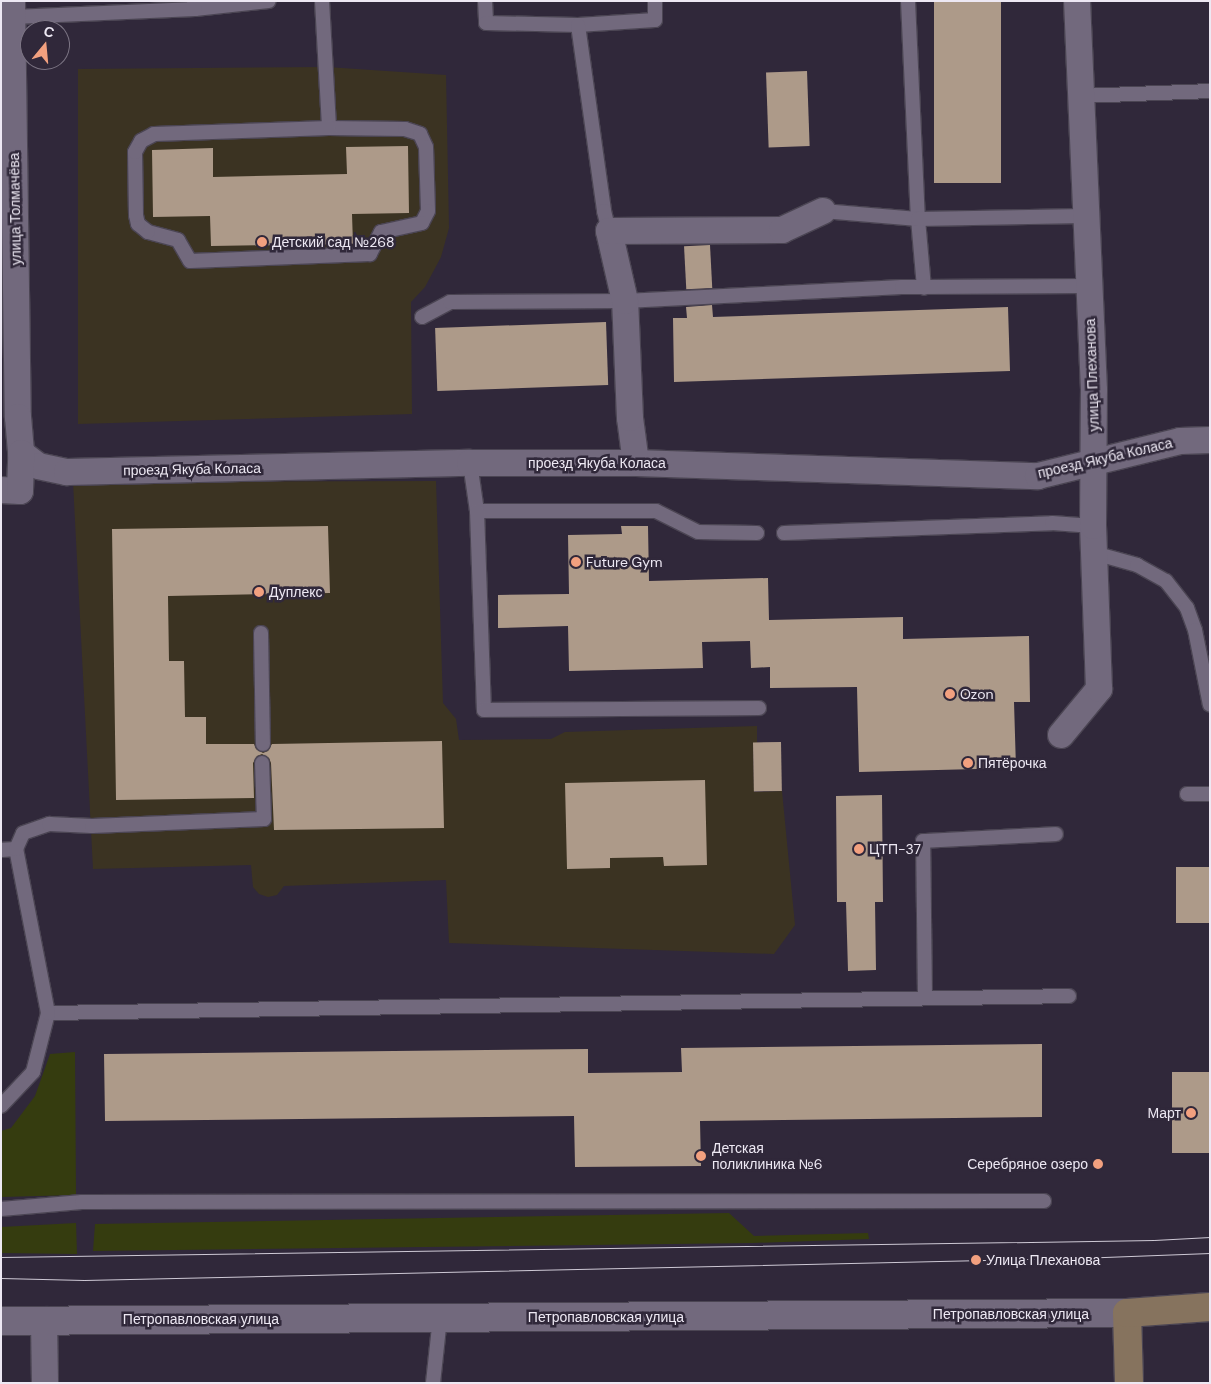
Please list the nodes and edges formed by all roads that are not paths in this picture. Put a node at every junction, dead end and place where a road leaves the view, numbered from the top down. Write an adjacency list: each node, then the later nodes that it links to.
1 (269, 1): 7 (lane)
2 (322, 1): 12 (lane)
3 (486, 1): 9 (lane)
4 (655, 1): 9 (lane)
5 (908, 1): 16 (lane)
6 (1077, 1): 11 (street, улица Плеханова)
7 (194, 5): 8 (lane)
8 (12, 9): 13 (street, улица Толмачёва)
9 (578, 25): 17 (lane)
10 (1210, 90): 11 (lane)
11 (1081, 96): 15 (street, улица Плеханова)
12 (330, 128): 12 (lane)
13 (8, 142): 23 (street, улица Толмачёва)
14 (823, 211): 16 (lane); 17 (street)
15 (1084, 216): 16 (lane); 18 (street, улица Плеханова)
16 (918, 219): 19 (lane)
17 (609, 231): 20 (street)
18 (1088, 286): 19 (lane); 24 (street, улица Плеханова)
19 (924, 288): 20 (lane)
20 (625, 301): 21 (lane); 26 (street)
21 (422, 317)
22 (1210, 440): 24 (street, проезд Якуба Коласа)
23 (22, 453): 25 (street, проезд Якуба Коласа); 27 (street)
24 (1094, 461): 26 (street, проезд Якуба Коласа); 29 (street, улица Плеханова)
25 (470, 463): 26 (street, проезд Якуба Коласа); 28 (lane)
26 (636, 463)
27 (1, 490)
28 (477, 511): 31 (lane); 35 (lane)
29 (1093, 526): 30 (lane); 32 (street, улица Плеханова)
30 (784, 532)
31 (757, 534)
32 (1094, 553): 34 (lane); 36 (street, улица Плеханова)
33 (261, 634): 37 (lane)
34 (1210, 705)
35 (759, 708)
36 (1061, 734)
37 (262, 744)
38 (262, 763): 43 (lane)
39 (1187, 794): 40 (lane)
40 (1210, 794)
41 (1056, 834): 45 (lane)
42 (1, 850): 43 (lane)
43 (16, 850): 46 (lane)
44 (1069, 996): 45 (lane)
45 (925, 997): 46 (lane)
46 (48, 1012): 47 (lane)
47 (1, 1106)
48 (1044, 1202): 49 (lane)
49 (1, 1209)
50 (1210, 1307): 51 (main road, Петропавловская улица)
51 (1127, 1313): 52 (street, Петропавловская улица); 57 (main road)
52 (440, 1318): 54 (street, Петропавловская улица); 56 (lane)
53 (1, 1320): 54 (street, Петропавловская улица)
54 (44, 1320): 55 (street)
55 (45, 1383)
56 (433, 1383)
57 (1129, 1383)

